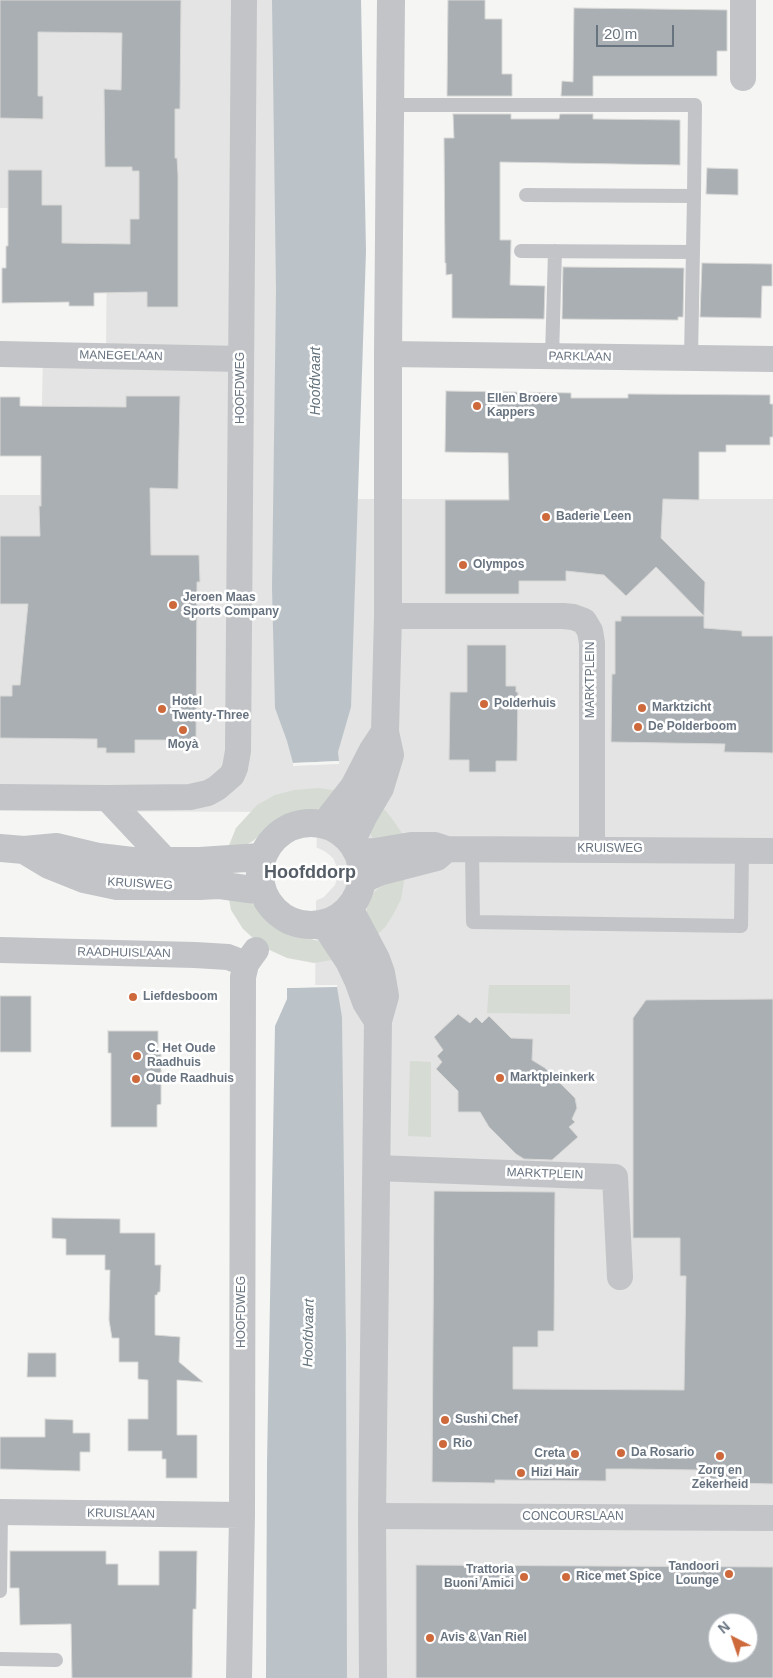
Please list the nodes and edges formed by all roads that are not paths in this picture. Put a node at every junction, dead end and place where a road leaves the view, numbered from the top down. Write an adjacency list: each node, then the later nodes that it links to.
1 (244, 0): 14 (street, HOOFDWEG)
2 (391, 0): 5 (street)
3 (743, 0): 4 (street)
4 (743, 78)
5 (390, 105): 7 (lane); 12 (street)
6 (526, 195): 7 (lane)
7 (694, 196): 10 (lane)
8 (521, 251): 9 (lane)
9 (555, 251): 10 (lane); 13 (lane)
10 (693, 252): 15 (lane)
11 (0, 354): 14 (street, MANEGELAAN)
12 (388, 354): 13 (street, PARKLAAN); 17 (street)
13 (552, 357): 15 (street, PARKLAAN)
14 (241, 358): 20 (street, HOOFDWEG)
15 (692, 358): 16 (street, PARKLAAN)
16 (773, 359)
17 (388, 616): 18 (street); 25 (street, MARKTPLEIN)
18 (385, 732): 21 (street); 22 (street)
19 (0, 797): 20 (street)
20 (108, 798): 29 (street)
21 (325, 824): 22 (street); 28 (street)
22 (354, 847): 24 (street, KRUISWEG); 30 (street)
23 (12, 849): 29 (street, KRUISWEG); 31 (street, KRUISWEG)
24 (459, 849): 25 (street, KRUISWEG); 26 (lane); 30 (street, KRUISWEG)
25 (592, 849): 26 (street, KRUISWEG)
26 (742, 850): 27 (street, KRUISWEG)
27 (773, 851)
28 (261, 857): 29 (street, KRUISWEG); 31 (street)
29 (166, 862)
30 (361, 881): 32 (street)
31 (262, 890): 33 (street)
32 (349, 908): 33 (street); 36 (street)
33 (324, 923): 36 (street)
34 (0, 950): 35 (street, RAADHUISLAAN)
35 (251, 957): 40 (street, HOOFDWEG)
36 (378, 1021): 37 (street)
37 (376, 1168): 38 (street, MARKTPLEIN); 41 (street)
38 (620, 1277)
39 (0, 1512): 40 (street, KRUISLAAN); 43 (lane, KRUISLAAN)
40 (242, 1515): 46 (street, HOOFDWEG)
41 (372, 1516): 42 (street, CONCOURSLAAN); 47 (street)
42 (773, 1518)
43 (0, 1591)
44 (0, 1659): 45 (lane)
45 (56, 1660)
46 (239, 1678)
47 (373, 1678)

